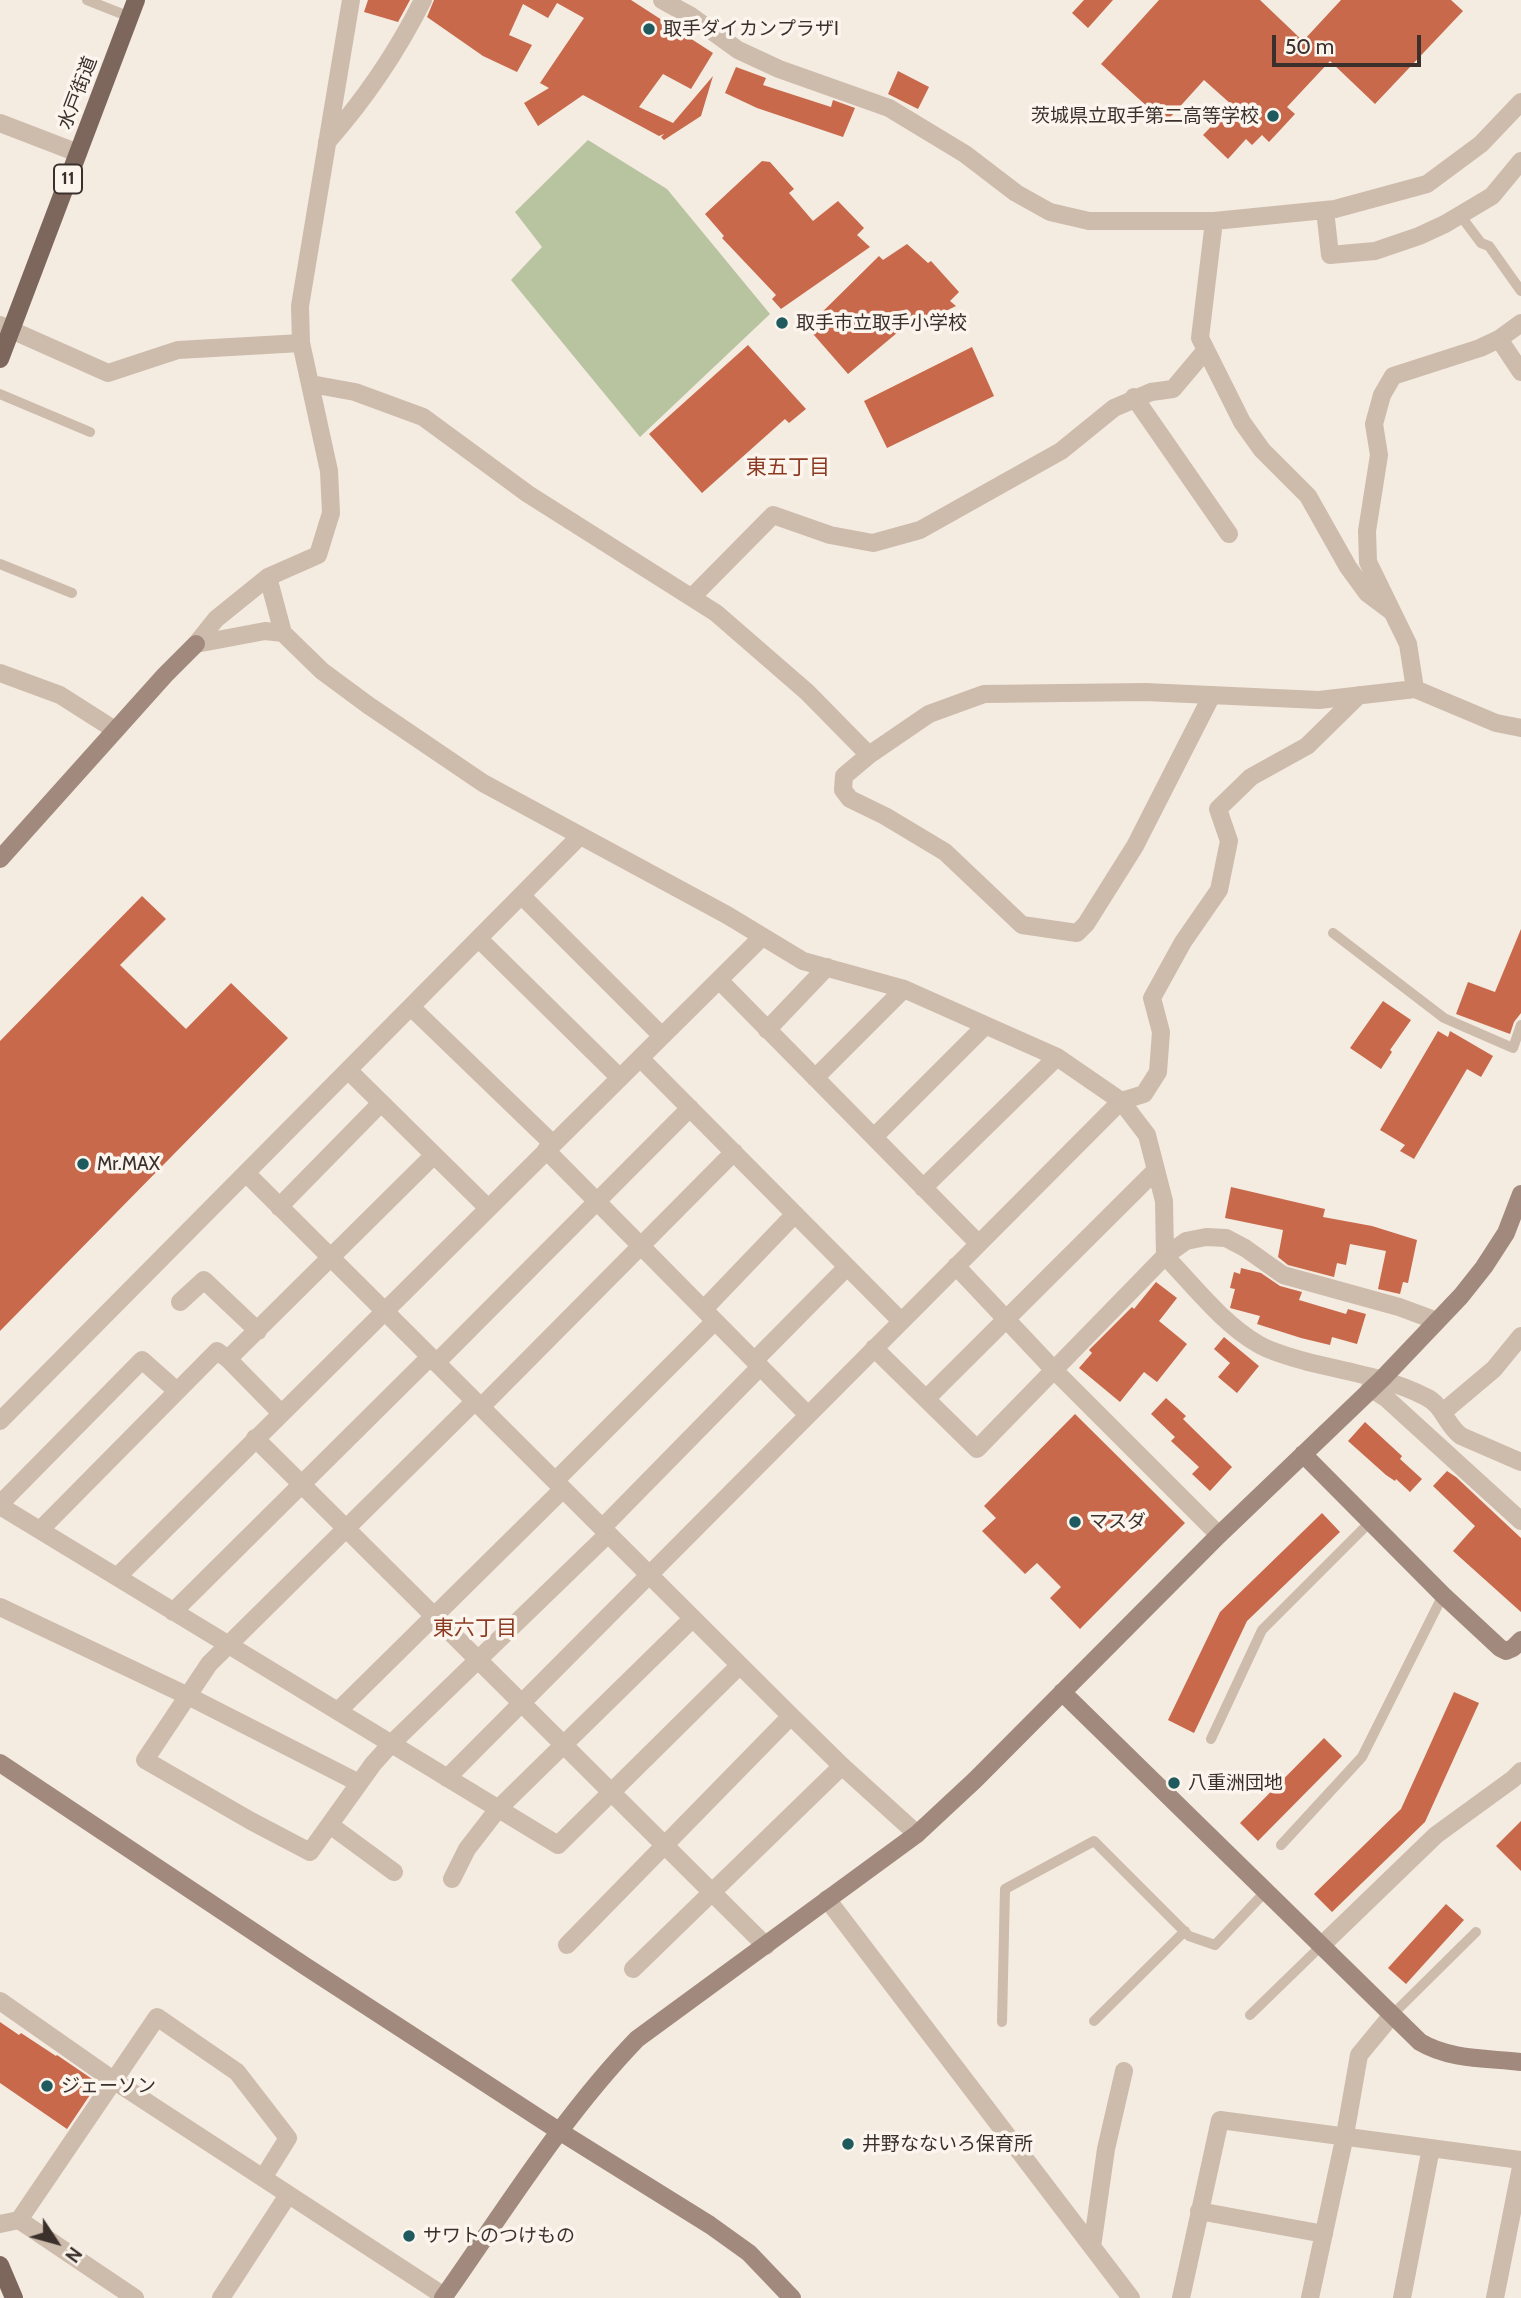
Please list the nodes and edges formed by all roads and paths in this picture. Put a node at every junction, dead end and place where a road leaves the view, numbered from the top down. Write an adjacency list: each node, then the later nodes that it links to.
1 (87, 0): 5 (lane)
2 (351, 0): 8 (street)
3 (422, 0): 8 (street)
4 (662, 0): 13 (street)
5 (133, 8): 9 (main road, 水戸街道 / 11)
6 (1521, 102): 11 (street)
7 (0, 123): 9 (street)
8 (327, 142): 18 (street)
9 (78, 153): 16 (main road, 水戸街道 / 11)
10 (1521, 161): 12 (street)
11 (1325, 210): 12 (street); 13 (street)
12 (1460, 215): 14 (lane)
13 (1213, 221): 19 (street)
14 (1521, 291)
15 (1521, 323): 17 (street)
16 (5, 328): 18 (street); 20 (main road, 水戸街道 / 11)
17 (1499, 339): 21 (street); 31 (street)
18 (301, 343): 22 (street)
19 (1205, 351): 24 (street); 31 (street)
20 (0, 359)
21 (1521, 372)
22 (311, 384): 28 (street); 30 (street)
23 (0, 394): 25 (lane)
24 (1134, 397): 26 (street); 30 (street)
25 (90, 432)
26 (1229, 534)
27 (0, 564): 29 (lane)
28 (268, 577): 32 (street); 33 (street)
29 (72, 593)
30 (692, 597): 40 (street)
31 (1394, 613): 35 (street)
32 (283, 633): 33 (street); 41 (street)
33 (196, 644): 39 (street)
34 (0, 673): 39 (street)
35 (1415, 690): 37 (street); 38 (street)
36 (1212, 695): 37 (street); 40 (street); 40 (street)
37 (1359, 695): 60 (street)
38 (1521, 728)
39 (115, 730): 42 (street)
40 (869, 755)
41 (579, 837): 43 (street); 45 (street)
42 (0, 859)
43 (522, 895): 46 (street); 54 (street)
44 (1333, 933): 52 (lane)
45 (762, 937): 47 (street); 48 (street)
46 (479, 939): 50 (street); 58 (street)
47 (827, 967): 49 (street); 53 (street)
48 (719, 980): 53 (street); 54 (street)
49 (904, 989): 51 (street); 59 (street)
50 (411, 1007): 57 (street); 64 (street)
51 (985, 1026): 55 (street); 63 (street)
52 (1521, 1026)
53 (767, 1030): 59 (street)
54 (662, 1036): 56 (street)
55 (1058, 1057): 60 (street); 69 (street)
56 (640, 1058): 58 (street); 62 (street)
57 (348, 1070): 61 (street); 68 (street)
58 (620, 1078): 64 (street)
59 (815, 1079): 63 (street)
60 (1121, 1101): 67 (street); 75 (street)
61 (381, 1103): 66 (street); 72 (street)
62 (690, 1108): 65 (street); 71 (street)
63 (874, 1137): 69 (street)
64 (550, 1147): 71 (street); 73 (street)
65 (734, 1152): 74 (street); 76 (street)
66 (434, 1155): 73 (street); 78 (street)
67 (1156, 1170): 77 (street); 84 (street)
68 (247, 1174): 72 (street); 101 (street)
69 (923, 1188): 75 (street)
70 (1521, 1194): 86 (street)
71 (597, 1201): 76 (street); 91 (street)
72 (279, 1207): 78 (street)
73 (488, 1208): 82 (street)
74 (795, 1214): 80 (street); 83 (street)
75 (978, 1243): 79 (street)
76 (640, 1246): 83 (street); 97 (street)
77 (1165, 1256): 86 (street); 93 (street); 94 (street)
78 (331, 1258): 82 (street); 87 (street)
79 (956, 1266): 84 (street); 85 (street)
80 (847, 1267): 85 (street); 92 (street)
81 (180, 1302): 87 (street)
82 (384, 1311): 91 (street); 99 (street)
83 (709, 1315): 92 (street); 106 (street)
84 (1006, 1319): 93 (street); 96 (street)
85 (901, 1321): 89 (street)
86 (1437, 1321): 94 (street)
87 (258, 1331): 90 (street)
88 (1521, 1336): 98 (street)
89 (874, 1348): 96 (street); 100 (street)
90 (228, 1359): 95 (street); 99 (street)
91 (433, 1360): 97 (street); 105 (street)
92 (757, 1363): 100 (street); 112 (street)
93 (1054, 1370): 96 (street); 113 (street)
94 (1376, 1383): 98 (street); 103 (street); 108 (street)
95 (177, 1391): 107 (street); 111 (street)
96 (926, 1399)
97 (478, 1404): 106 (street); 110 (street)
98 (1443, 1412): 104 (street)
99 (281, 1413): 102 (street)
100 (808, 1415): 114 (street)
101 (0, 1422)
102 (255, 1438): 105 (street); 115 (street)
103 (1303, 1454): 109 (street); 113 (street)
104 (1521, 1462)
105 (301, 1483): 110 (street); 118 (street)
106 (559, 1485): 112 (street); 119 (street)
107 (0, 1505): 111 (street)
108 (1521, 1521)
109 (1370, 1522): 116 (street); 130 (lane)
110 (345, 1527): 119 (street); 122 (street)
111 (40, 1530): 115 (street)
112 (605, 1531): 114 (street); 123 (street)
113 (1219, 1535): 125 (street)
114 (649, 1574): 120 (street); 127 (street)
115 (117, 1577): 118 (street)
116 (1443, 1594): 121 (street); 143 (lane)
117 (0, 1607): 126 (street)
118 (173, 1612): 122 (street)
119 (435, 1616): 123 (street); 128 (street)
120 (693, 1618): 124 (street); 132 (street)
121 (1521, 1640)
122 (227, 1644): 126 (street); 128 (street)
123 (478, 1659): 127 (street); 131 (street)
124 (740, 1665): 129 (street); 138 (street)
125 (1062, 1692): 141 (street); 147 (street)
126 (188, 1696): 137 (street); 140 (street)
127 (522, 1702): 132 (street); 135 (street)
128 (338, 1712): 131 (street)
129 (791, 1716): 134 (street); 142 (street)
130 (1210, 1739)
131 (391, 1744): 135 (street); 137 (street)
132 (563, 1744): 138 (street); 139 (street)
133 (0, 1763): 163 (street)
134 (842, 1766): 141 (street); 146 (street)
135 (447, 1778): 139 (street)
136 (1518, 1779): 153 (street)
137 (359, 1783): 140 (street)
138 (612, 1792): 139 (street); 142 (street)
139 (498, 1809): 145 (street)
140 (330, 1825): 144 (street)
141 (917, 1834): 148 (street)
142 (665, 1845): 146 (street); 151 (street)
143 (1281, 1845)
144 (394, 1872)
145 (452, 1879)
146 (712, 1891): 152 (street); 154 (street)
147 (1266, 1891): 149 (lane); 153 (street)
148 (827, 1899): 152 (street); 174 (street)
149 (1185, 1931): 158 (lane); 159 (lane)
150 (1476, 1932): 157 (lane)
151 (568, 1945)
152 (766, 1946): 163 (street)
153 (1321, 1946): 156 (lane); 157 (street)
154 (633, 1969)
155 (0, 2001): 162 (street)
156 (1251, 2015)
157 (1392, 2015): 160 (street); 164 (street)
158 (1094, 2021)
159 (1002, 2022)
160 (1516, 2058)
161 (1124, 2071): 174 (street)
162 (113, 2080): 168 (street); 168 (street); 171 (street)
163 (559, 2131): 176 (street); 180 (street)
164 (1345, 2135): 165 (street); 170 (street); 173 (street)
165 (1431, 2148): 166 (street); 184 (street)
166 (1521, 2160)
167 (1521, 2167): 185 (street)
168 (263, 2178): 169 (street)
169 (288, 2195): 176 (street); 179 (street)
170 (1199, 2211): 173 (street); 182 (street)
171 (19, 2220): 172 (street); 178 (street)
172 (0, 2224)
173 (1324, 2234): 183 (street)
174 (1092, 2248): 181 (street)
175 (0, 2265): 177 (main road)
176 (444, 2297)
177 (14, 2298)
178 (135, 2298)
179 (221, 2298)
180 (792, 2298)
181 (1131, 2298)
182 (1181, 2298)
183 (1310, 2298)
184 (1402, 2298)
185 (1494, 2298)

